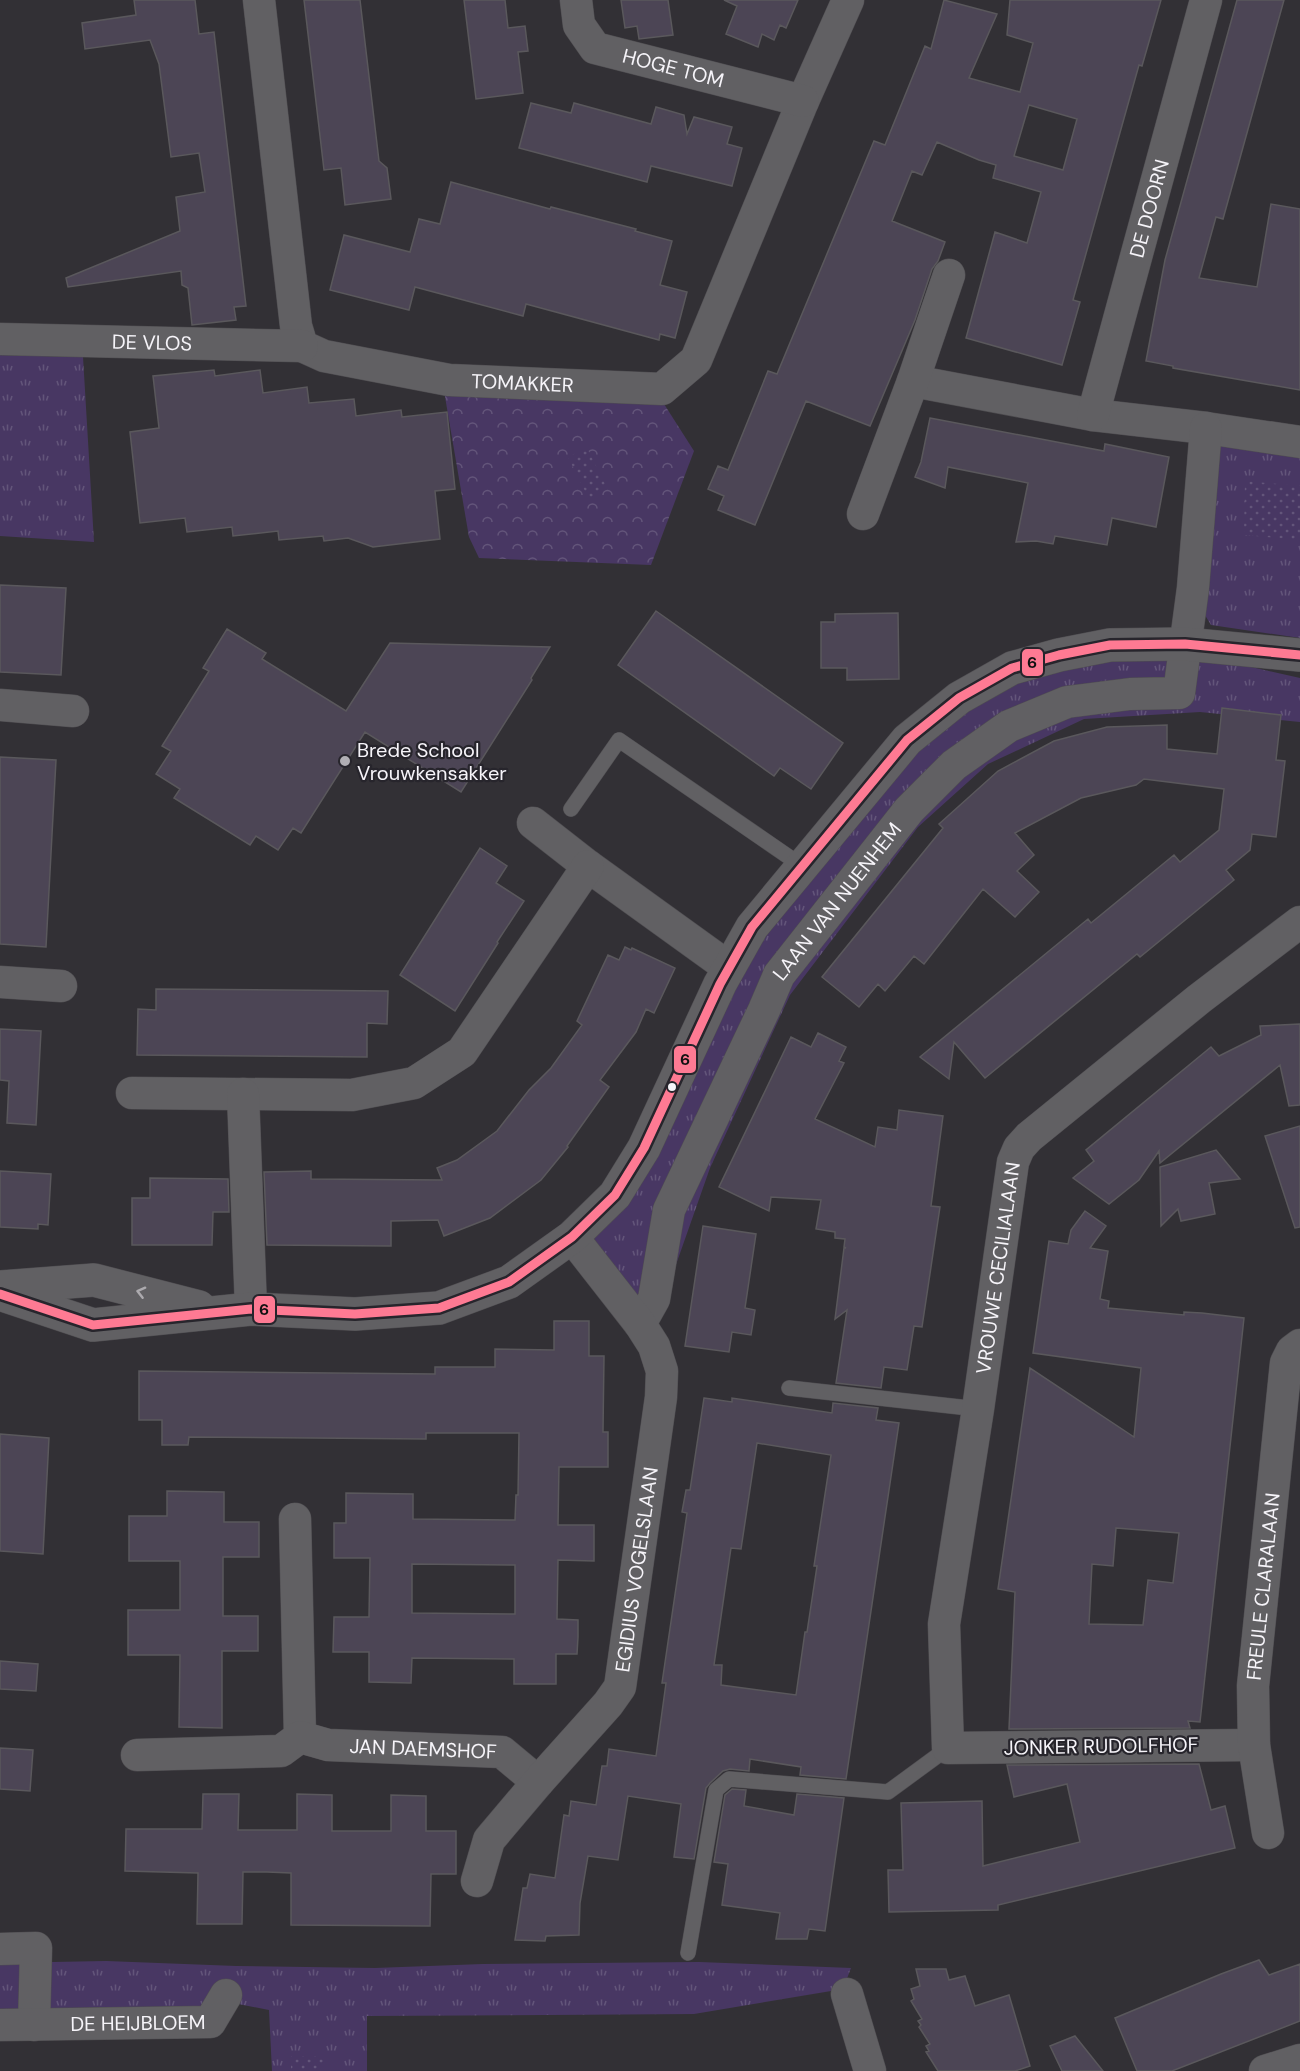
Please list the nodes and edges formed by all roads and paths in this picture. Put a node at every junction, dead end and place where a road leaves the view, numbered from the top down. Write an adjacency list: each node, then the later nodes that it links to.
1 (259, 0): 8 (street)
2 (576, 0): 5 (street, HOGE TOM)
3 (848, 0): 5 (street, TOMAKKER)
4 (1206, 0): 10 (street, DE DOORN)
5 (803, 101): 8 (street, TOMAKKER)
6 (949, 275): 9 (street)
7 (0, 339): 8 (street, DE VLOS)
8 (302, 346)
9 (913, 381): 10 (street); 13 (street)
10 (1093, 415): 11 (street)
11 (1206, 428): 12 (street); 14 (street)
12 (1300, 442)
13 (863, 514)
14 (1185, 644): 15 (street); 21 (street); 33 (street, LAAN VAN NUENHEM)
15 (1300, 656)
16 (0, 705): 17 (street)
17 (73, 711)
18 (571, 809): 21 (lane)
19 (533, 823): 20 (street)
20 (588, 866): 23 (street); 27 (street)
21 (802, 866): 23 (street)
22 (1300, 922): 36 (street, VROUWE CECILIALAAN)
23 (728, 967): 28 (street)
24 (0, 982): 25 (street)
25 (61, 986)
26 (132, 1094): 27 (street)
27 (243, 1094): 31 (street)
28 (572, 1237): 31 (street); 33 (street, EGIDIUS VOGELSLAAN)
29 (0, 1287): 32 (street, one-way to 29)
30 (0, 1294): 32 (street)
31 (251, 1309): 32 (street)
32 (218, 1312)
33 (640, 1324): 42 (street, EGIDIUS VOGELSLAAN)
34 (1300, 1345): 39 (street, FREULE CLARALAAN)
35 (789, 1388): 36 (lane)
36 (978, 1409): 40 (street, VROUWE CECILIALAAN)
37 (294, 1519): 38 (street)
38 (300, 1737): 41 (street); 42 (street, JAN DAEMSHOF)
39 (1254, 1745): 40 (street, JONKER RUDOLFHOF); 43 (street, FREULE CLARALAAN)
40 (948, 1748): 46 (lane)
41 (137, 1755)
42 (538, 1782): 44 (street, EGIDIUS VOGELSLAAN)
43 (1268, 1833)
44 (477, 1881)
45 (0, 1949): 50 (street)
46 (688, 1953)
47 (848, 1994): 52 (street)
48 (226, 1995): 50 (street, DE HEIJBLOEM)
49 (0, 2025): 50 (street, DE HEIJBLOEM)
50 (34, 2025)
51 (1300, 2060): 53 (street)
52 (870, 2071)
53 (1265, 2071)

